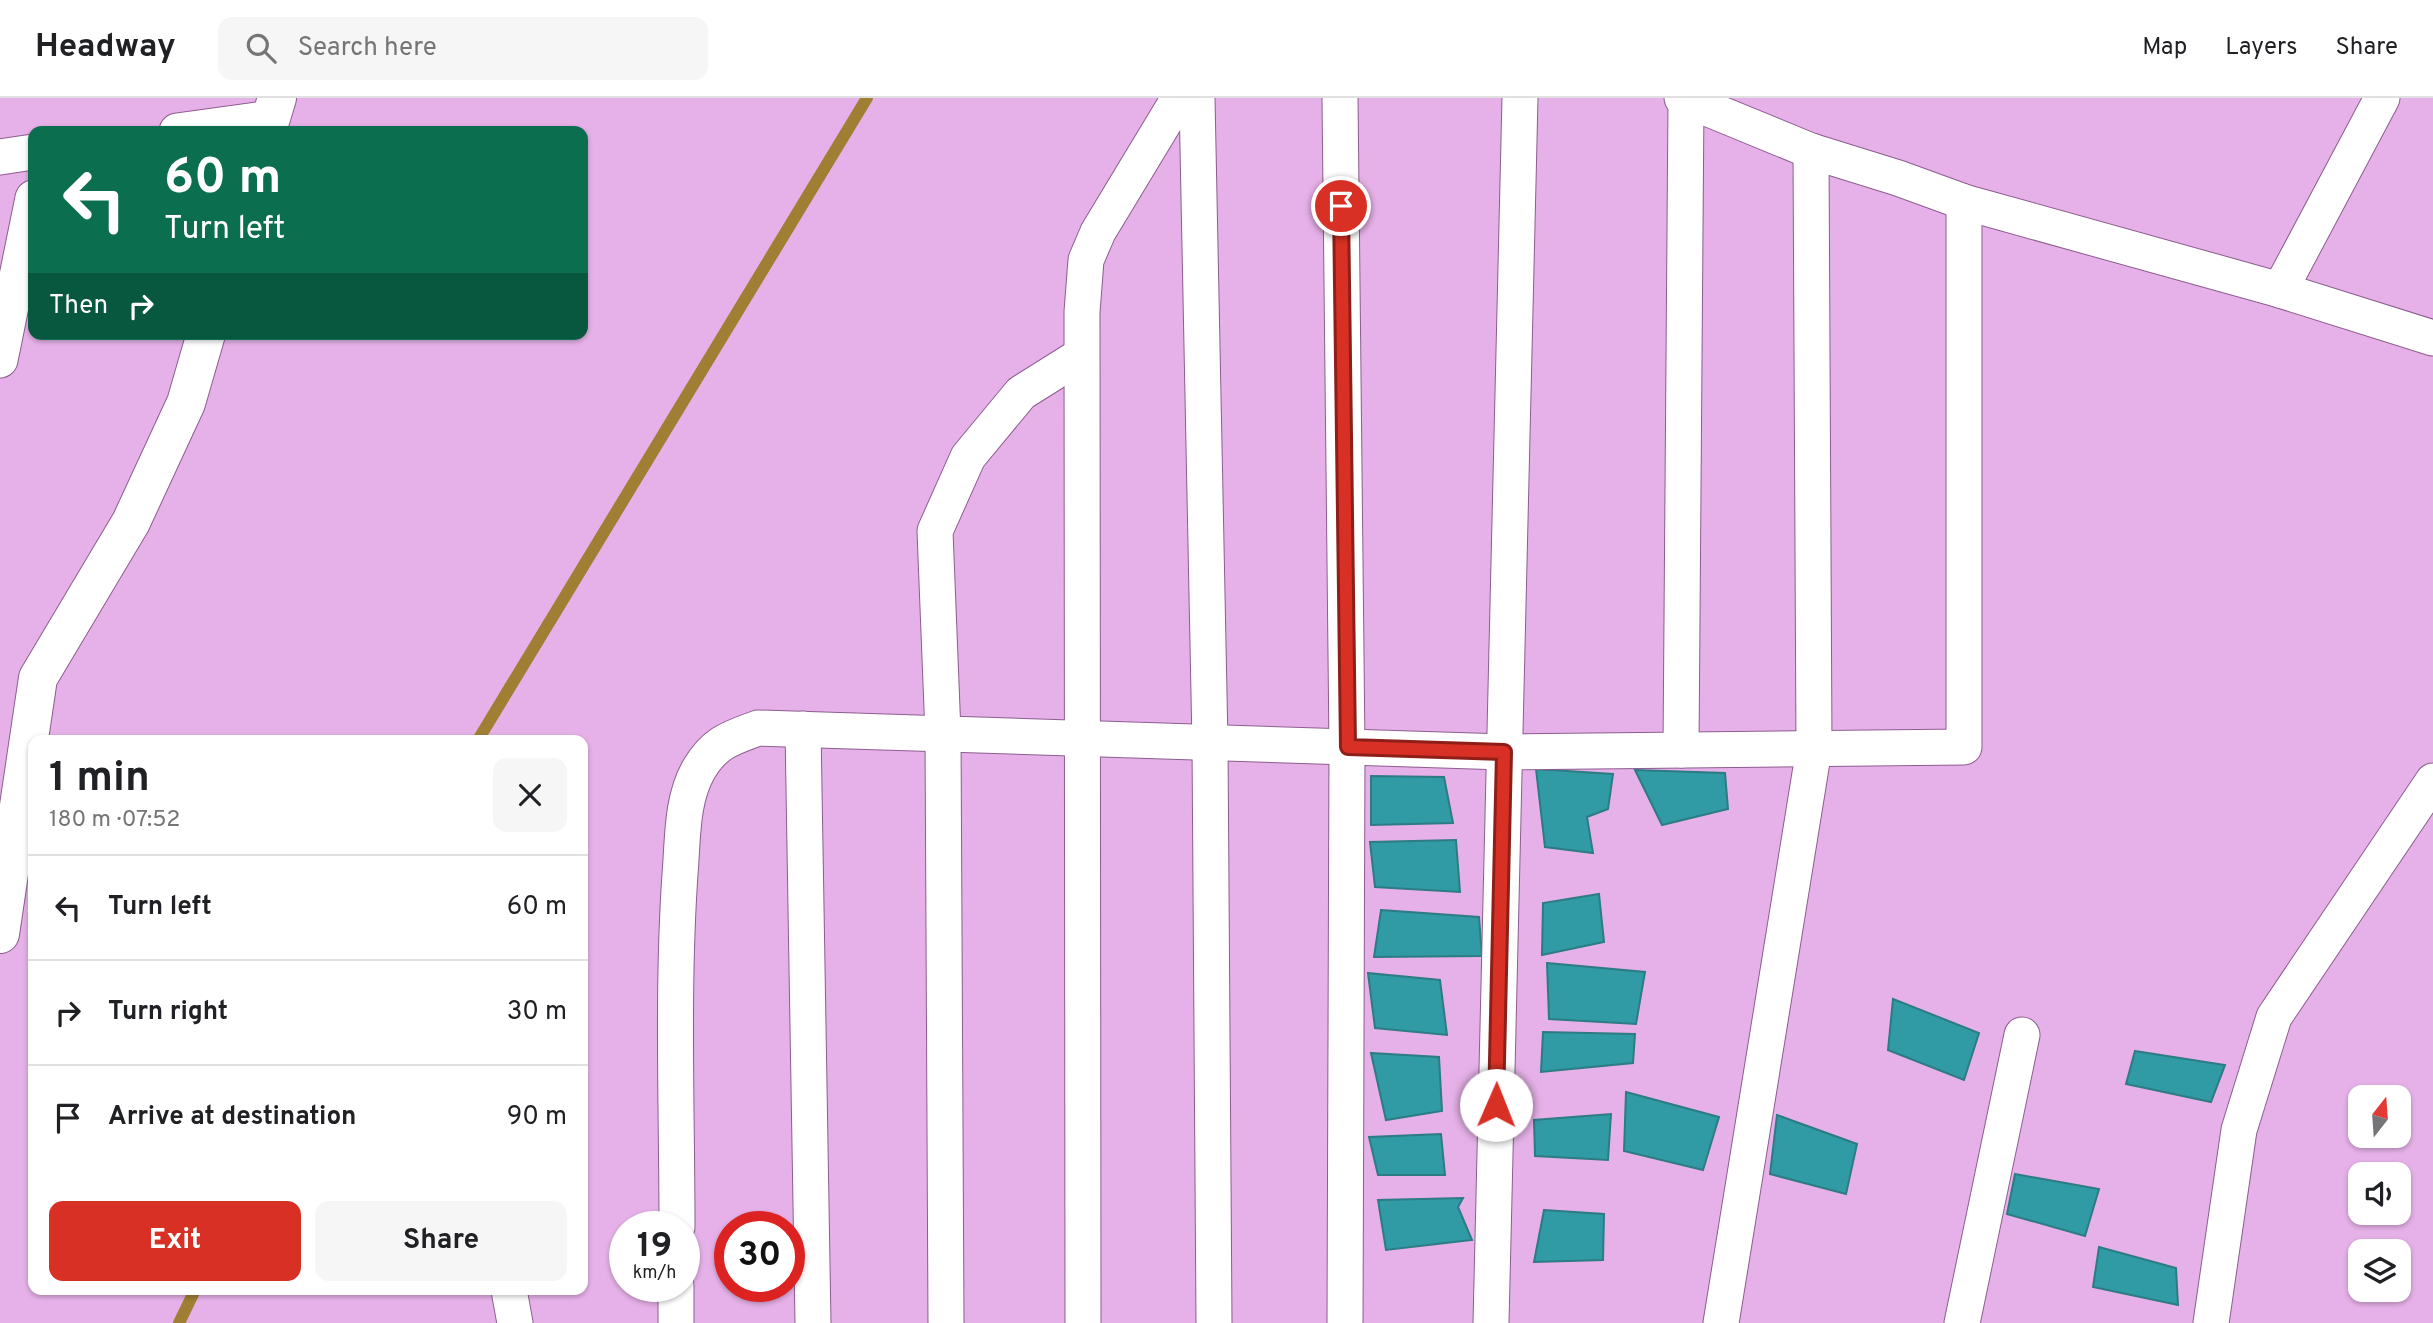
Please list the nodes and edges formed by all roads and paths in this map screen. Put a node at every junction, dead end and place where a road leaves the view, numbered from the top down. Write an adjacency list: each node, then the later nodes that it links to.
1 (1179, 98): 17 (street)
2 (1197, 98): 23 (street)
3 (1339, 98): 25 (street)
4 (1520, 98): 28 (street)
5 (2382, 98): 14 (street)
6 (1684, 99): 9 (street); 27 (street)
7 (272, 116): 8 (street)
8 (209, 126)
9 (1811, 151): 12 (street); 26 (street)
10 (28, 153): 11 (street)
11 (0, 157)
12 (1964, 202): 14 (street); 26 (street)
13 (28, 223): 18 (street)
14 (2280, 290): 15 (street)
15 (2433, 338)
16 (204, 340): 21 (street)
17 (1080, 356): 20 (street); 22 (street)
18 (0, 360)
19 (803, 729): 20 (street); 32 (street); 37 (street)
20 (943, 734): 22 (street); 38 (street)
21 (30, 735)
22 (1083, 738): 23 (street); 39 (street)
23 (1210, 743): 25 (street); 40 (street)
24 (28, 745): 30 (street)
25 (1348, 747): 28 (street); 41 (street)
26 (1814, 749): 27 (street); 43 (street)
27 (1681, 750): 28 (street)
28 (1504, 752): 42 (street)
29 (2433, 781): 45 (street)
30 (0, 934)
31 (2022, 1035): 44 (street)
32 (677, 1211)
33 (510, 1295): 35 (street)
34 (676, 1302): 36 (street)
35 (515, 1323)
36 (676, 1323)
37 (813, 1323)
38 (946, 1323)
39 (1083, 1323)
40 (1214, 1323)
41 (1345, 1323)
42 (1491, 1323)
43 (1721, 1323)
44 (1962, 1323)
45 (2211, 1323)

